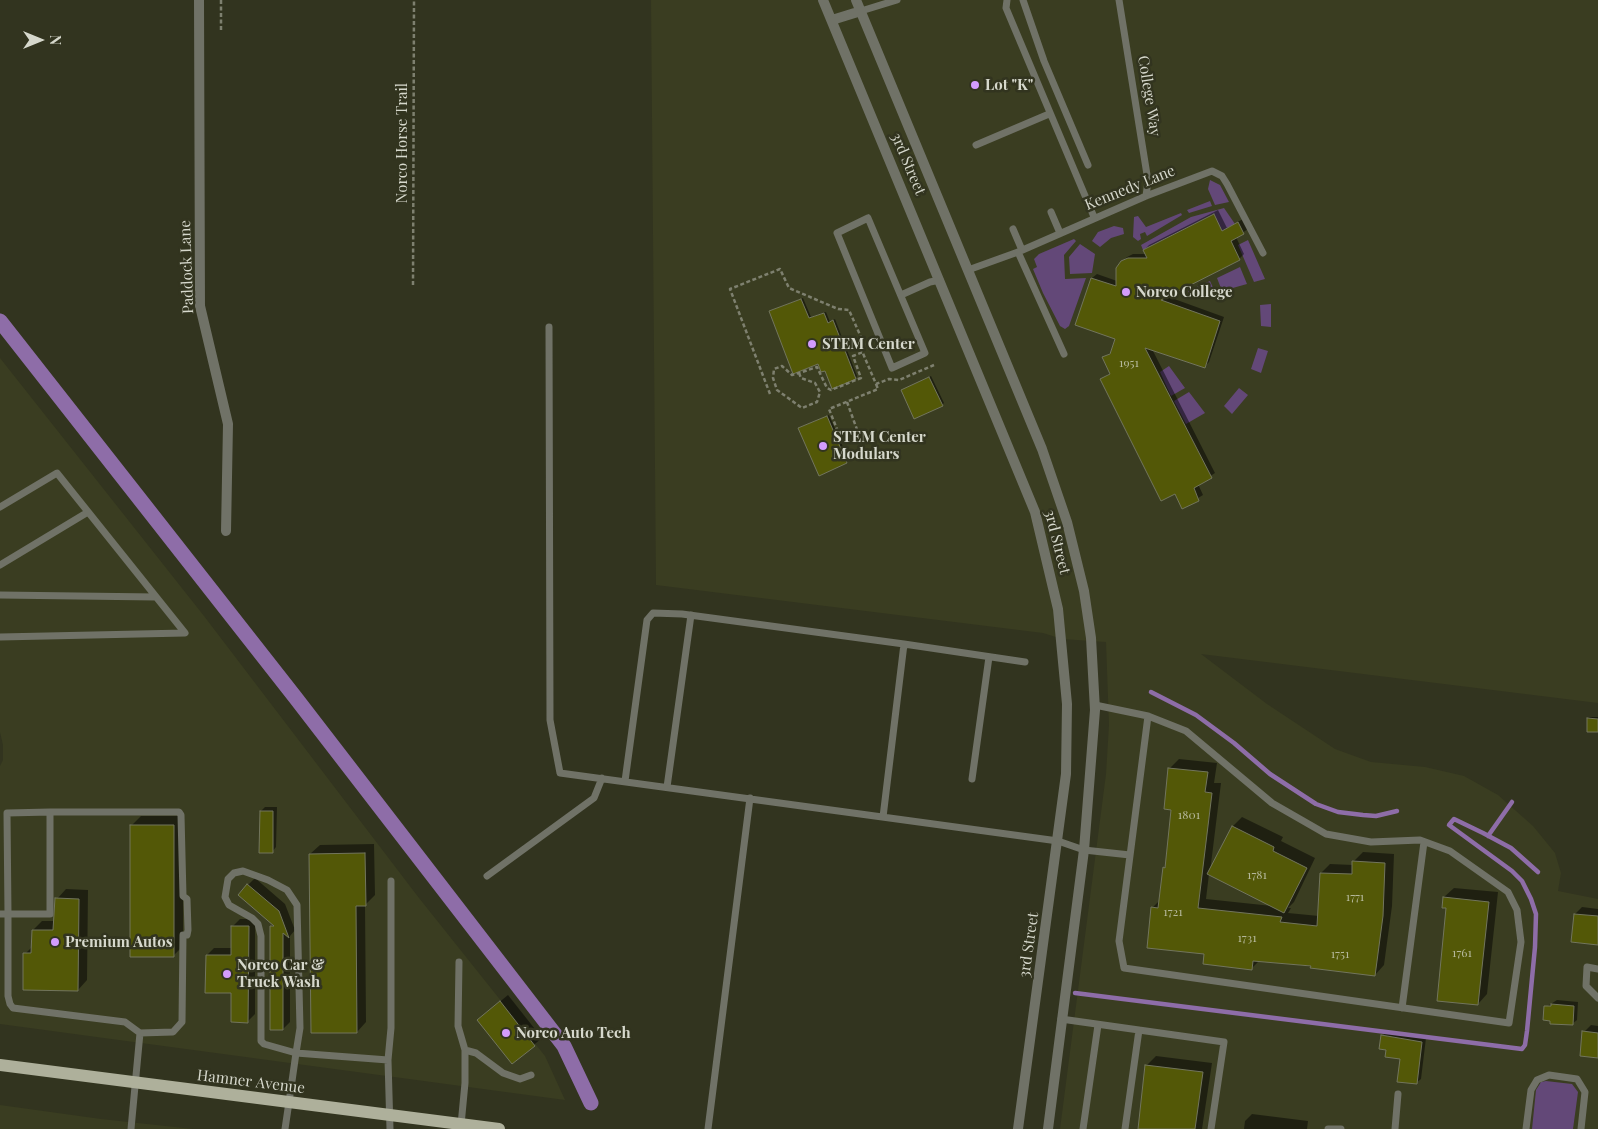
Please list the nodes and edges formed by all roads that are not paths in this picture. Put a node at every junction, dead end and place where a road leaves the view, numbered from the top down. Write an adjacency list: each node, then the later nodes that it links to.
1 (200, 0): 27 (street, Paddock Lane)
2 (823, 0): 9 (street, 3rd Street)
3 (856, 0): 8 (street, 3rd Street)
4 (897, 0): 8 (lane)
5 (1007, 0): 10 (lane)
6 (1023, 0): 12 (lane)
7 (1119, 0): 13 (lane, College Way)
8 (861, 12): 9 (street); 20 (street, 3rd Street)
9 (832, 20): 21 (street, 3rd Street)
10 (1049, 114): 11 (lane); 15 (lane)
11 (976, 145)
12 (1088, 165)
13 (1146, 196): 15 (lane, Kennedy Lane); 19 (lane, Kennedy Lane)
14 (1051, 212): 17 (lane)
15 (1094, 217): 17 (lane, Kennedy Lane)
16 (1013, 229): 18 (lane)
17 (1060, 233): 18 (lane, Kennedy Lane)
18 (1020, 251): 20 (lane, Kennedy Lane); 24 (lane)
19 (1262, 254)
20 (968, 270): 36 (street, 3rd Street)
21 (940, 280): 22 (lane); 45 (street, 3rd Street)
22 (901, 296): 22 (lane)
23 (549, 327): 38 (lane)
24 (1064, 354)
25 (0, 507): 26 (lane)
26 (88, 512): 28 (lane); 30 (lane)
27 (226, 531)
28 (0, 565)
29 (0, 595): 30 (lane)
30 (156, 597): 32 (lane)
31 (691, 616): 33 (lane); 40 (lane); 41 (lane)
32 (0, 638)
33 (904, 644): 34 (lane); 44 (lane)
34 (990, 657): 35 (lane); 39 (lane)
35 (1025, 662)
36 (1095, 705): 37 (lane); 47 (street, 3rd Street)
37 (1148, 716): 46 (lane); 48 (lane)
38 (602, 778): 40 (lane); 49 (lane)
39 (972, 779)
40 (625, 781): 41 (lane)
41 (667, 787): 42 (lane)
42 (750, 798): 44 (lane); 73 (lane)
43 (50, 812): 51 (lane); 51 (lane); 59 (lane)
44 (883, 816): 45 (lane)
45 (1058, 841): 47 (lane); 74 (street, 3rd Street)
46 (1424, 842): 55 (lane); 55 (lane)
47 (1084, 850): 48 (lane); 56 (street, 3rd Street)
48 (1130, 855): 55 (lane)
49 (486, 876)
50 (391, 881): 62 (lane)
51 (4, 914): 59 (lane)
52 (459, 962): 60 (lane)
53 (1598, 969): 54 (lane)
54 (1598, 998)
55 (1402, 1008)
56 (1061, 1019): 57 (lane); 75 (street, 3rd Street)
57 (1098, 1024): 58 (lane); 76 (lane)
58 (1138, 1030): 77 (lane); 78 (lane)
59 (140, 1033): 65 (lane)
60 (465, 1050): 64 (lane); 69 (lane)
61 (296, 1053): 61 (lane); 62 (lane); 67 (lane)
62 (388, 1060): 68 (lane)
63 (0, 1065): 65 (main road, Hamner Avenue)
64 (531, 1075)
65 (136, 1083): 67 (main road, Hamner Avenue); 70 (lane)
66 (1398, 1094): 81 (lane)
67 (289, 1102): 68 (main road, Hamner Avenue); 71 (lane)
68 (390, 1123): 69 (main road, Hamner Avenue)
69 (461, 1125): 72 (main road, Hamner Avenue)
70 (131, 1129)
71 (285, 1129)
72 (499, 1129)
73 (708, 1129)
74 (1018, 1129)
75 (1048, 1129)
76 (1083, 1129)
77 (1124, 1129)
78 (1211, 1129)
79 (1328, 1129): 80 (lane)
80 (1341, 1129)
81 (1395, 1129)
82 (1526, 1129): 83 (lane)
83 (1581, 1129)

